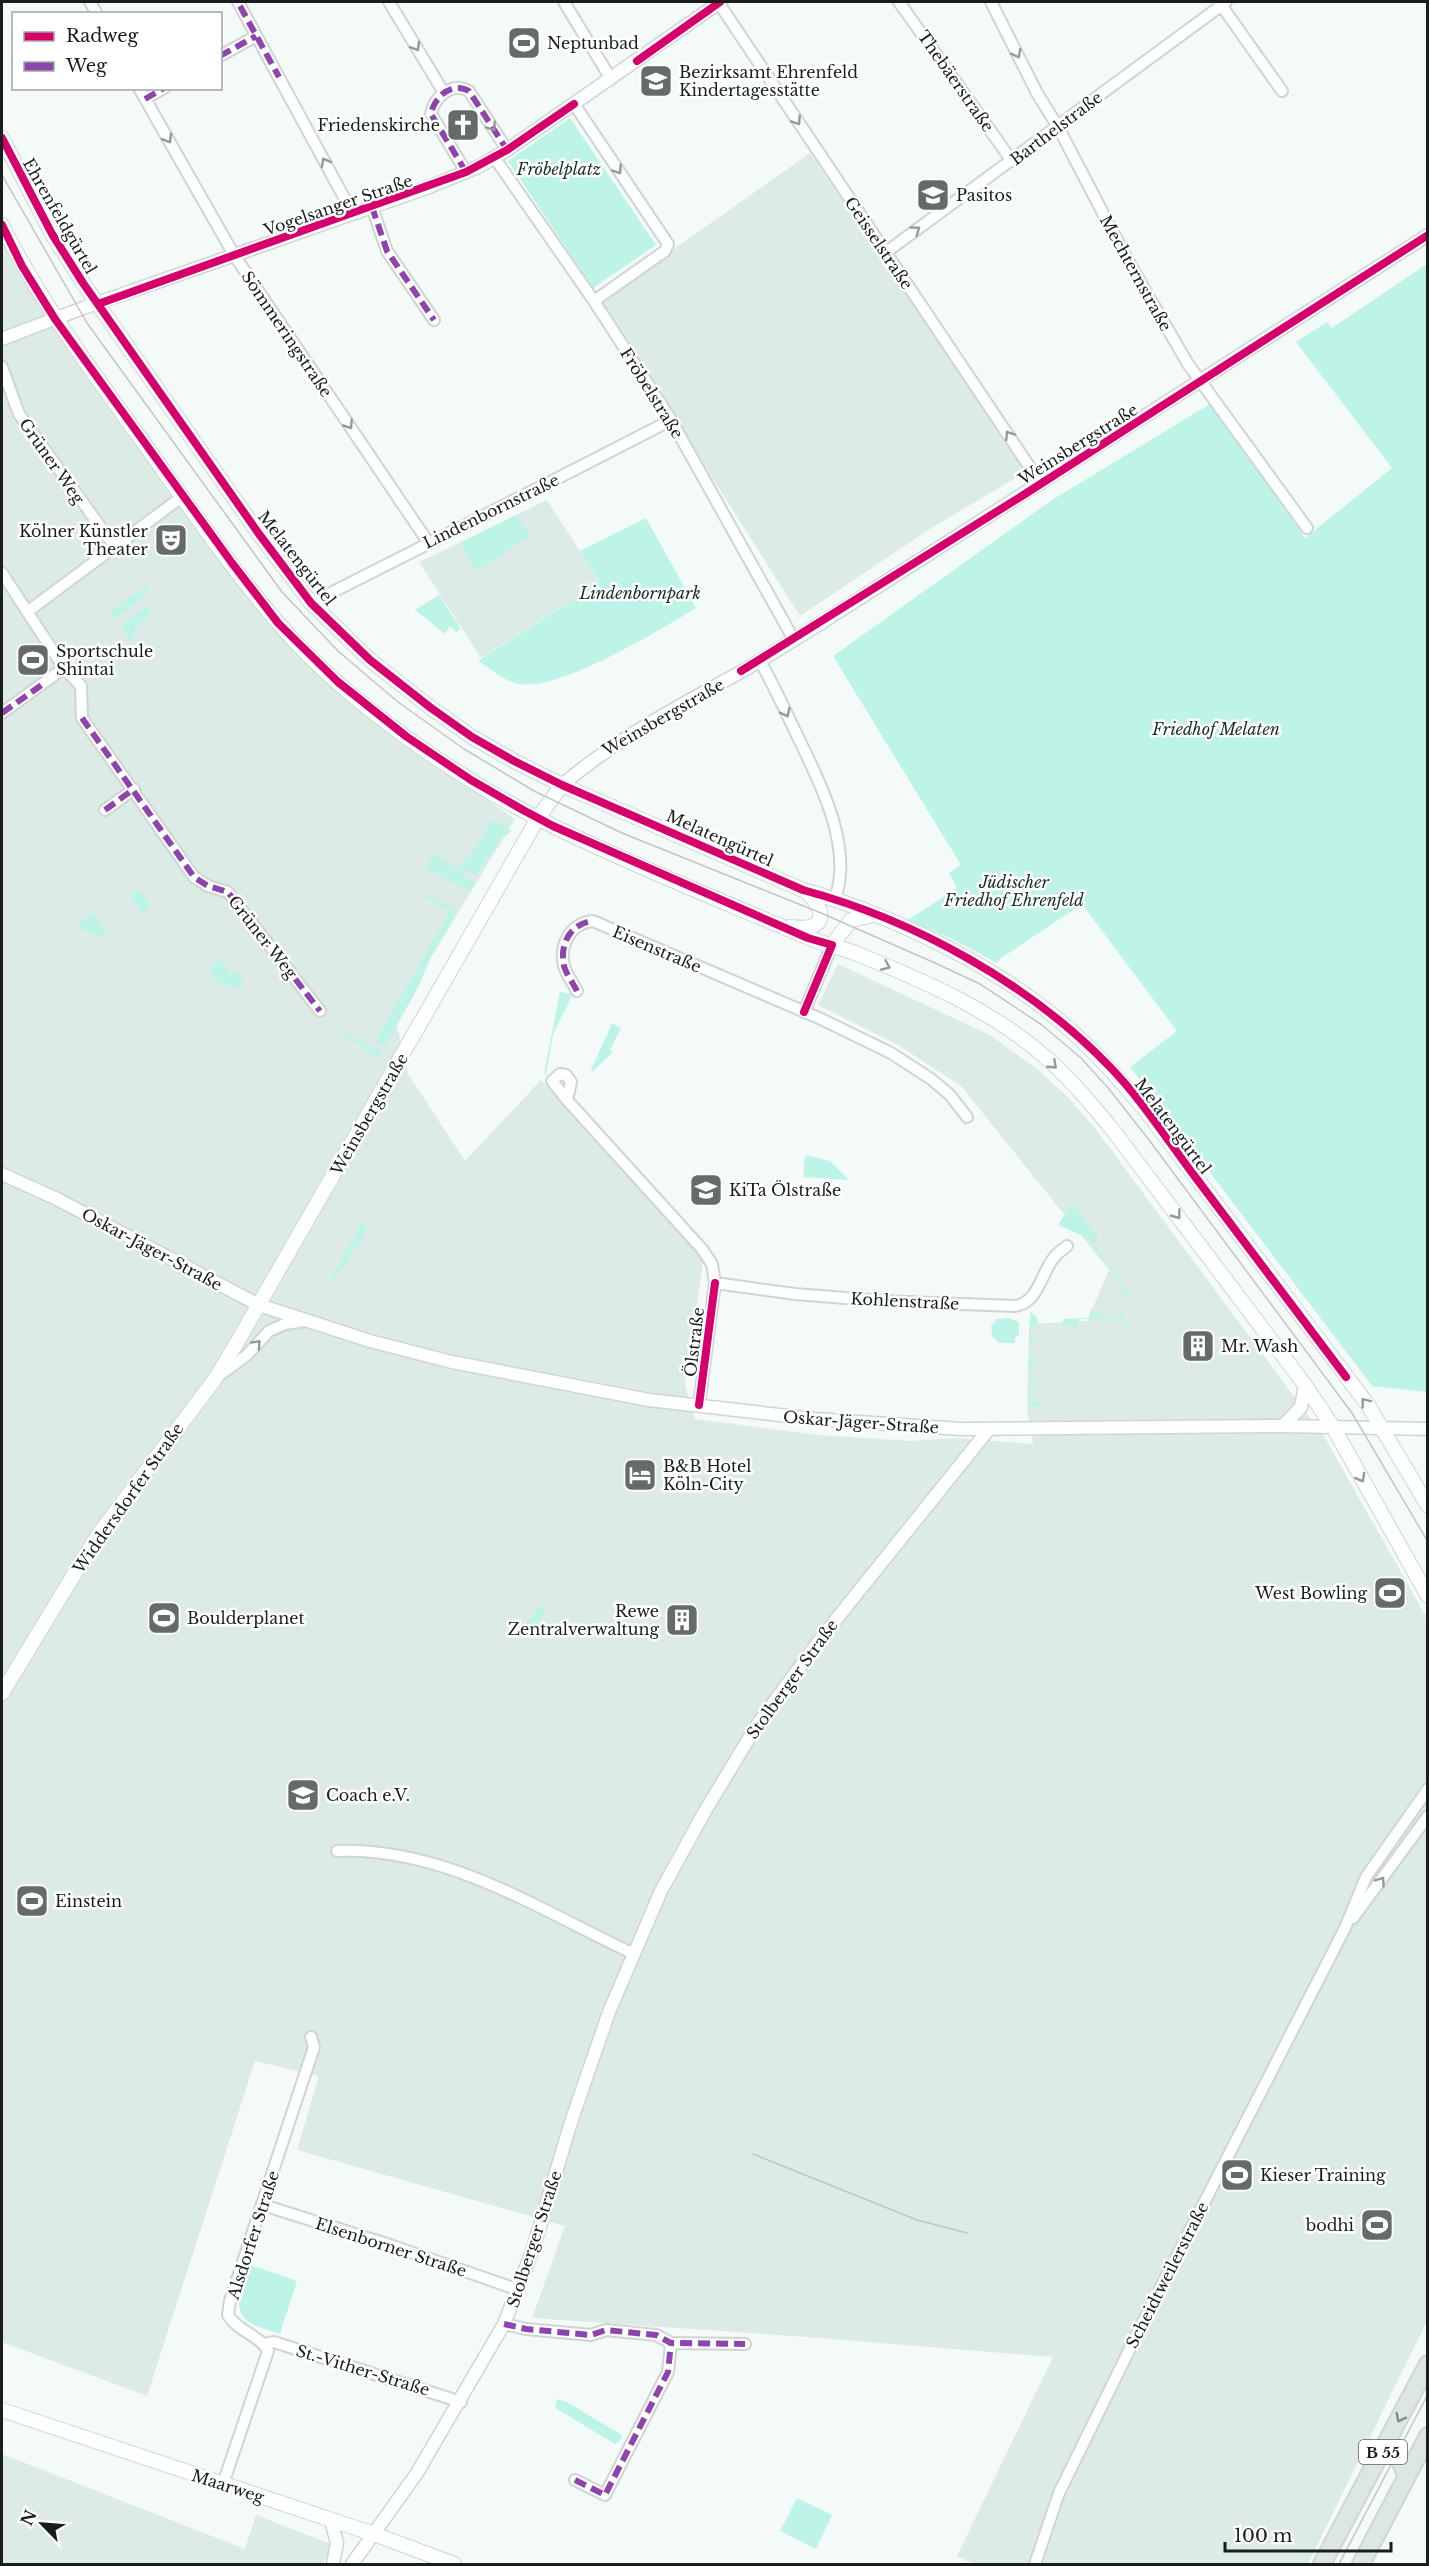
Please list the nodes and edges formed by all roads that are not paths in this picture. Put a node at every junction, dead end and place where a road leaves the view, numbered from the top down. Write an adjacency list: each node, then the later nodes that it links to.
1 (238, 2): 8 (street)
2 (389, 2): 14 (street, one-way to 14)
3 (564, 2): 10 (street)
4 (719, 2): 10 (street, Vogelsanger Straße); 27 (street, Geisselstraße, one-way to 27)
5 (899, 2): 21 (street, Thebäerstraße)
6 (992, 2): 17 (street, Mechternstraße, one-way to 17)
7 (1222, 3): 13 (street); 17 (street, Barthelstraße)
8 (256, 36): 9 (street); 24 (street, one-way to 8)
9 (222, 55)
10 (611, 79): 16 (street, Vogelsanger Straße)
11 (140, 90): 15 (street, Sömmeringstraße)
12 (161, 90): 15 (street)
13 (1282, 91)
14 (444, 93): 19 (street, one-way to 19); 22 (street)
15 (145, 99): 28 (street, Sömmeringstraße, one-way to 28)
16 (574, 104): 19 (street, Vogelsanger Straße); 29 (street, one-way to 29)
17 (1058, 128): 21 (street, Barthelstraße); 35 (street, Mechternstraße)
18 (2, 138): 30 (main road, Ehrenfeldgürtel)
19 (507, 150): 20 (street, Vogelsanger Straße)
20 (494, 157): 22 (street, Vogelsanger Straße); 29 (street, Fröbelstraße)
21 (1012, 161): 27 (street, Barthelstraße, one-way to 21)
22 (466, 172): 23 (street, Vogelsanger Straße)
23 (372, 207): 24 (street, Vogelsanger Straße); 32 (street)
24 (353, 214): 28 (street, Vogelsanger Straße)
25 (2, 225): 31 (main road)
26 (1428, 235): 35 (street, Weinsbergstraße)
27 (885, 253): 37 (street, Geisselstraße, one-way to 27)
28 (234, 255): 30 (street, Vogelsanger Straße); 40 (street, Sömmeringstraße, one-way to 40)
29 (594, 301): 36 (street, Fröbelstraße)
30 (98, 304): 31 (street, Vogelsanger Straße); 43 (main road, Melatengürtel)
31 (55, 319): 33 (street, Vogelsanger Straße); 38 (main road, Melatengürtel)
32 (434, 320)
33 (2, 339)
34 (2, 367): 41 (street, Grüner Weg)
35 (1200, 382): 37 (street, Weinsbergstraße); 39 (street, Mechternstraße)
36 (671, 420): 40 (street, Lindenbornstraße); 45 (street, Fröbelstraße)
37 (1041, 484): 45 (street, Weinsbergstraße)
38 (183, 496): 41 (street); 52 (main road, Melatengürtel)
39 (1306, 528)
40 (428, 542): 43 (street, Lindenbornstraße)
41 (115, 548): 44 (street)
42 (2, 573): 44 (street, Grüner Weg)
43 (311, 603): 49 (main road, Melatengürtel)
44 (27, 612): 47 (street, Grüner Weg)
45 (794, 639): 46 (street, Weinsbergstraße)
46 (760, 661): 49 (street, Weinsbergstraße); 54 (street, one-way to 54)
47 (64, 668): 48 (street); 50 (street, Grüner Weg)
48 (2, 713)
49 (562, 785): 52 (main road, Weinsbergstraße); 53 (main road, Melatengürtel)
50 (134, 789): 51 (street); 59 (street, Grüner Weg)
51 (105, 810)
52 (538, 818): 56 (main road, Melatengürtel); 66 (main road, Weinsbergstraße)
53 (802, 890): 54 (main road, Melatengürtel); 56 (main road, Melatengürtel)
54 (835, 899): 55 (main road, Melatengürtel)
55 (873, 915): 57 (main road); 73 (main road, Melatengürtel, one-way to 55)
56 (785, 927): 57 (main road, Melatengürtel)
57 (832, 945): 60 (street); 69 (main road, Melatengürtel, one-way to 69)
58 (577, 990): 60 (street, Eisenstraße)
59 (321, 1011)
60 (804, 1012): 62 (street, Eisenstraße)
61 (567, 1100): 65 (street, Ölstraße)
62 (966, 1117)
63 (2, 1174): 66 (street, Oskar-Jäger-Straße)
64 (1067, 1246): 65 (street, Kohlenstraße)
65 (715, 1283): 70 (street, Ölstraße)
66 (259, 1305): 67 (street, Oskar-Jäger-Straße); 68 (main road, Widdersdorfer Straße)
67 (305, 1320): 68 (street, one-way to 67); 70 (street, Oskar-Jäger-Straße)
68 (214, 1379): 78 (main road, Widdersdorfer Straße)
69 (1305, 1385): 71 (street); 72 (main road, Melatengürtel)
70 (699, 1405): 75 (street, Oskar-Jäger-Straße)
71 (1283, 1426): 72 (street, Oskar-Jäger-Straße); 75 (street, Oskar-Jäger-Straße)
72 (1333, 1427): 73 (street, Oskar-Jäger-Straße); 77 (main road, Melatengürtel, one-way to 77)
73 (1382, 1428): 74 (street, Oskar-Jäger-Straße); 76 (main road, Melatengürtel)
74 (1428, 1429)
75 (989, 1430): 83 (street, Stolberger Straße)
76 (1428, 1506)
77 (1428, 1596)
78 (2, 1693)
79 (1428, 1789): 82 (street, Scheidtweilerstraße)
80 (1428, 1816): 82 (street, Scheidtweilerstraße, one-way to 80)
81 (337, 1851): 83 (street)
82 (1346, 1928): 104 (street, Scheidtweilerstraße)
83 (634, 1954): 86 (street, Stolberger Straße)
84 (311, 2037): 85 (street, Alsdorfer Straße)
85 (263, 2205): 86 (street, Elsenborner Straße); 89 (street, Alsdorfer Straße)
86 (519, 2290): 87 (street, Stolberger Straße)
87 (504, 2324): 88 (street); 92 (street, Stolberger Straße)
88 (671, 2343): 90 (street); 97 (street)
89 (264, 2344): 92 (street, St.-Vither-Straße); 98 (street)
90 (745, 2344)
91 (1427, 2366): 95 (main road, B 55, one-way to 95)
92 (461, 2402): 100 (street, Stolberger Straße)
93 (2, 2410): 98 (main road, Maarweg)
94 (1428, 2436): 96 (main road, B 55)
95 (1384, 2450): 96 (main road); 105 (main road, B 55)
96 (1407, 2476): 106 (main road, B 55)
97 (575, 2480)
98 (223, 2484): 99 (main road, Maarweg)
99 (331, 2520): 100 (main road, Maarweg); 101 (street)
100 (374, 2534): 102 (street, Stolberger Straße); 103 (main road, Maarweg)
101 (333, 2565)
102 (352, 2565)
103 (454, 2565)
104 (1035, 2565)
105 (1322, 2565)
106 (1361, 2565)

